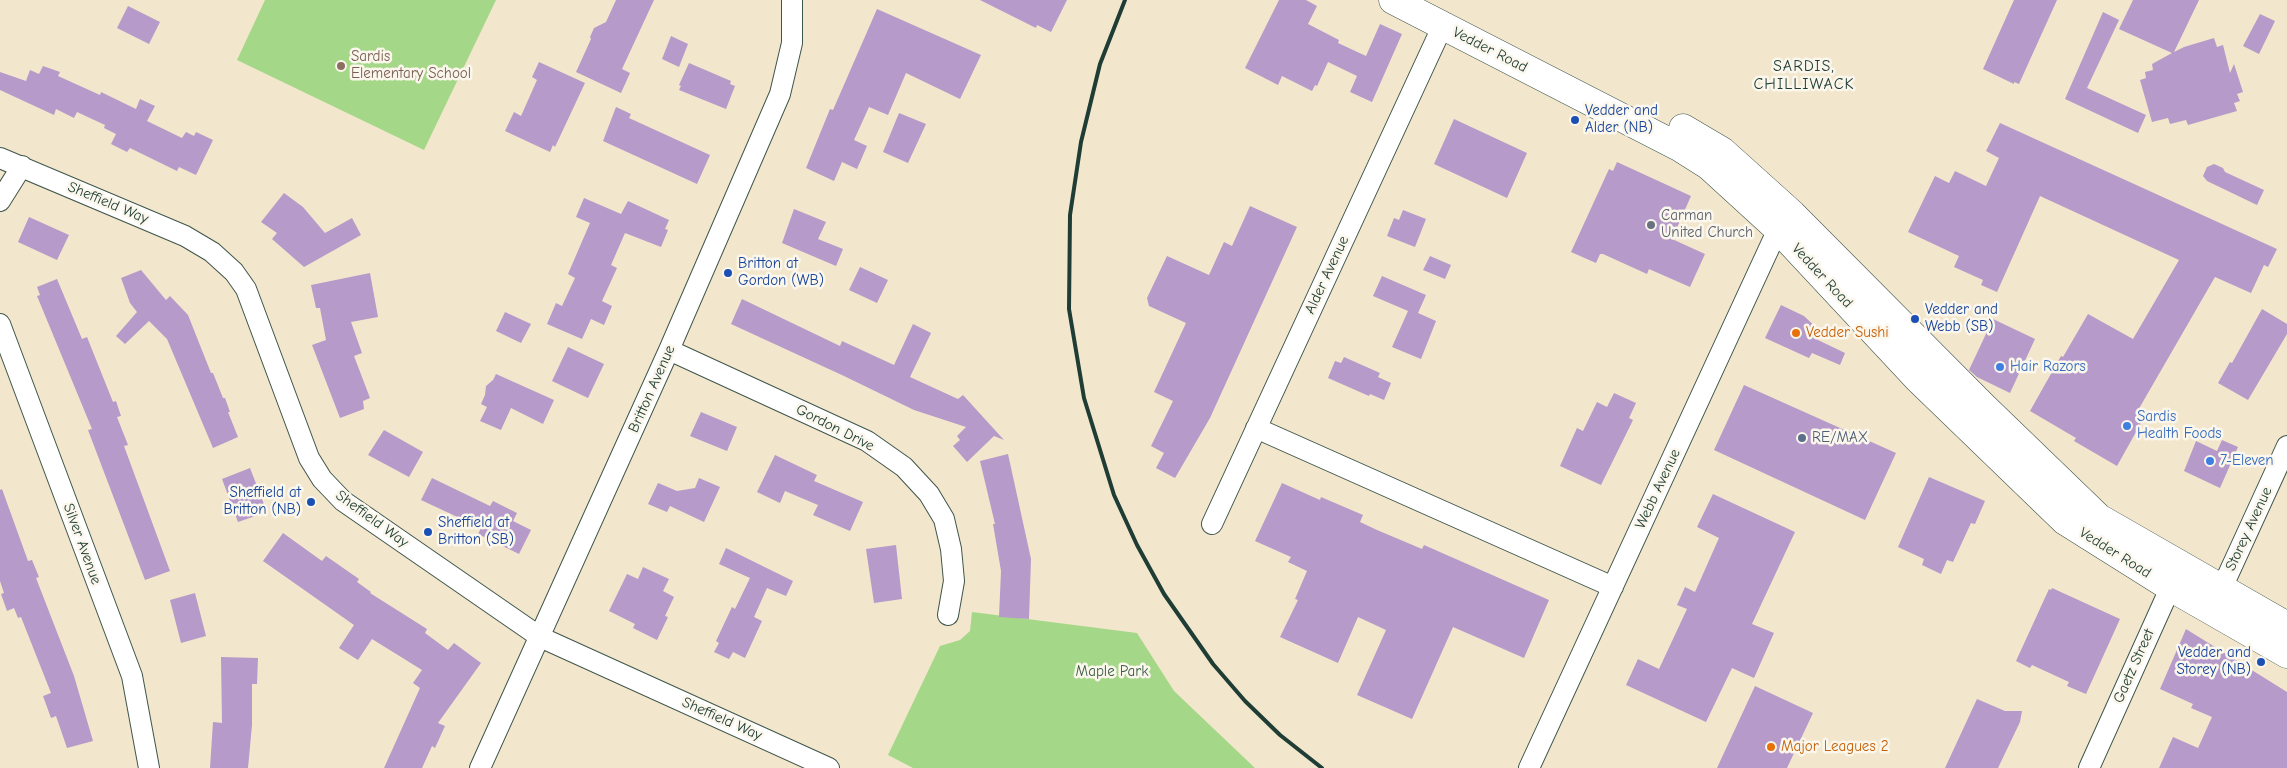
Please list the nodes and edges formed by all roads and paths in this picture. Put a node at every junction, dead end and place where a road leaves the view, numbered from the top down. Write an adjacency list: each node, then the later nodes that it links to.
1 (792, 0): 10 (street, Britton Avenue)
2 (1393, 0): 4 (main road, Vedder Road)
3 (1430, 0): 8 (main road, Vedder Road)
4 (1443, 25): 8 (main road, Vedder Road); 11 (street, Alder Avenue)
5 (0, 158): 6 (street, Sheffield Way)
6 (22, 166): 7 (street); 19 (street, Sheffield Way)
7 (0, 200)
8 (1785, 222): 14 (main road, Vedder Road); 15 (street, Webb Avenue)
9 (0, 324): 21 (street, Silver Avenue)
10 (669, 350): 17 (street, Gordon Drive); 19 (street, Britton Avenue)
11 (1256, 428): 13 (street, Alder Avenue); 15 (street)
12 (2287, 446): 16 (street, Storey Avenue)
13 (1212, 524)
14 (2175, 575): 16 (main road, Vedder Road); 25 (street, Gaetz Street)
15 (1613, 587): 24 (street, Webb Avenue)
16 (2217, 600): 18 (main road, Vedder Road); 20 (main road, Vedder Road)
17 (948, 615)
18 (2287, 626)
19 (540, 637): 22 (street, Britton Avenue); 23 (street, Sheffield Way)
20 (2287, 654)
21 (149, 768)
22 (480, 768)
23 (829, 768)
24 (1529, 768)
25 (2089, 768)

